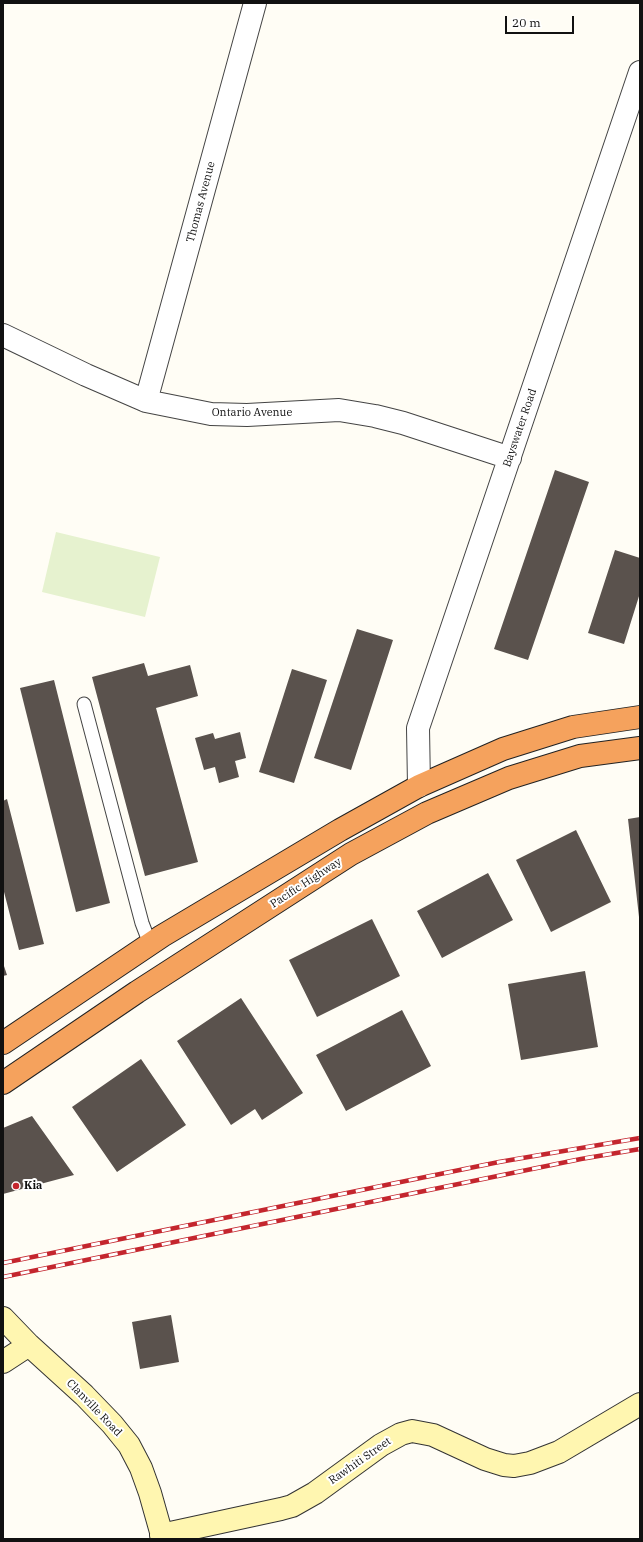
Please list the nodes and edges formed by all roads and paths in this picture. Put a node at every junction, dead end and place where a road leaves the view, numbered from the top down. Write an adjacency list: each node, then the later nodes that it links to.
1 (255, 3): 4 (street, Thomas Avenue)
2 (640, 72): 5 (street, Bayswater Road)
3 (3, 334): 4 (street, Ontario Avenue)
4 (146, 401): 5 (street, Ontario Avenue)
5 (510, 458): 9 (street, Bayswater Road)
6 (84, 704): 10 (lane)
7 (640, 717): 9 (highway)
8 (640, 748): 12 (highway, Pacific Highway)
9 (419, 786): 10 (highway)
10 (150, 944): 11 (highway)
11 (3, 1044)
12 (3, 1083)
13 (3, 1318): 14 (street, Clanville Road)
14 (29, 1345): 15 (street); 17 (street, Clanville Road)
15 (3, 1362)
16 (640, 1404): 17 (street, Rawhiti Street)
17 (162, 1537)

